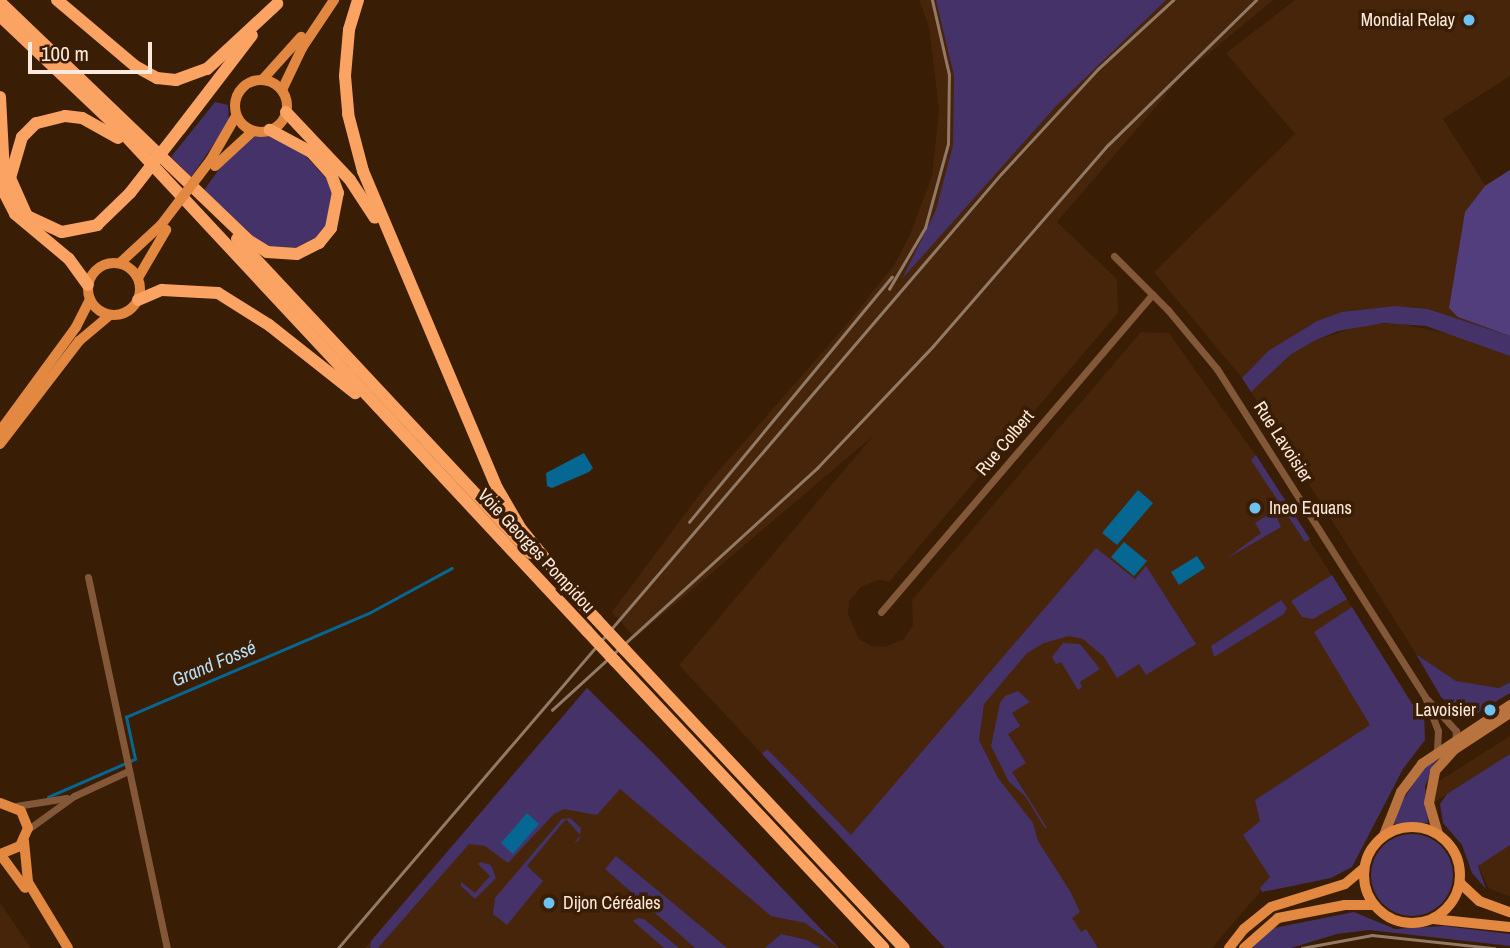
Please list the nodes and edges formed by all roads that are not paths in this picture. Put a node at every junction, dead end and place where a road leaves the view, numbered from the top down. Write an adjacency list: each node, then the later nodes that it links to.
1 (57, 0): 6 (highway)
2 (327, 0): 8 (main road)
3 (334, 0): 9 (main road)
4 (358, 0): 21 (highway)
5 (0, 2): 17 (highway)
6 (279, 2): 16 (highway, bridge)
7 (0, 16): 16 (highway)
8 (263, 79): 9 (main road); 12 (main road)
9 (282, 90): 11 (main road)
10 (0, 97): 23 (highway)
11 (286, 112): 14 (main road); 21 (highway)
12 (236, 116): 13 (main road); 15 (main road)
13 (253, 131): 14 (main road); 15 (main road)
14 (270, 131): 17 (highway)
15 (212, 163): 18 (main road)
16 (162, 178): 29 (highway, Voie Georges Pompidou)
17 (207, 205): 34 (highway, Voie Georges Pompidou)
18 (163, 228): 20 (main road); 22 (main road)
19 (1114, 256): 24 (street, Rue Lavoisier)
20 (120, 263): 22 (main road); 23 (main road)
21 (402, 264): 34 (highway)
22 (138, 278): 26 (main road)
23 (88, 285): 25 (main road)
24 (1153, 294): 35 (street, Rue Colbert); 36 (street, Rue Lavoisier)
25 (90, 299): 27 (main road); 28 (main road)
26 (138, 300): 27 (main road); 29 (highway)
27 (110, 315): 32 (main road)
28 (12, 414): 30 (street); 31 (main road)
29 (391, 422): 57 (highway, Voie Georges Pompidou, bridge)
30 (0, 425)
31 (0, 431)
32 (0, 444)
33 (88, 577): 41 (street)
34 (582, 604): 58 (highway, Voie Georges Pompidou, bridge)
35 (881, 612)
36 (1426, 697): 39 (street, Rue Lavoisier); 40 (street, Rue Lavoisier)
37 (1510, 705): 39 (street)
38 (1510, 713): 40 (street)
39 (1459, 737): 40 (street)
40 (1440, 755): 44 (street); 45 (street)
41 (128, 771): 42 (street); 56 (street)
42 (74, 796): 43 (street); 46 (street)
43 (5, 802): 46 (main road)
44 (1438, 834): 45 (main road); 49 (main road)
45 (1384, 835): 48 (main road)
46 (26, 836): 47 (main road); 55 (main road)
47 (0, 854): 54 (main road)
48 (1364, 868): 50 (main road); 59 (main road)
49 (1460, 883): 51 (main road); 52 (main road)
50 (1374, 905): 52 (main road); 60 (main road)
51 (1510, 912)
52 (1433, 919): 53 (main road)
53 (1510, 927)
54 (62, 948)
55 (68, 948)
56 (167, 948)
57 (884, 948)
58 (904, 948)
59 (1229, 948)
60 (1244, 948)

